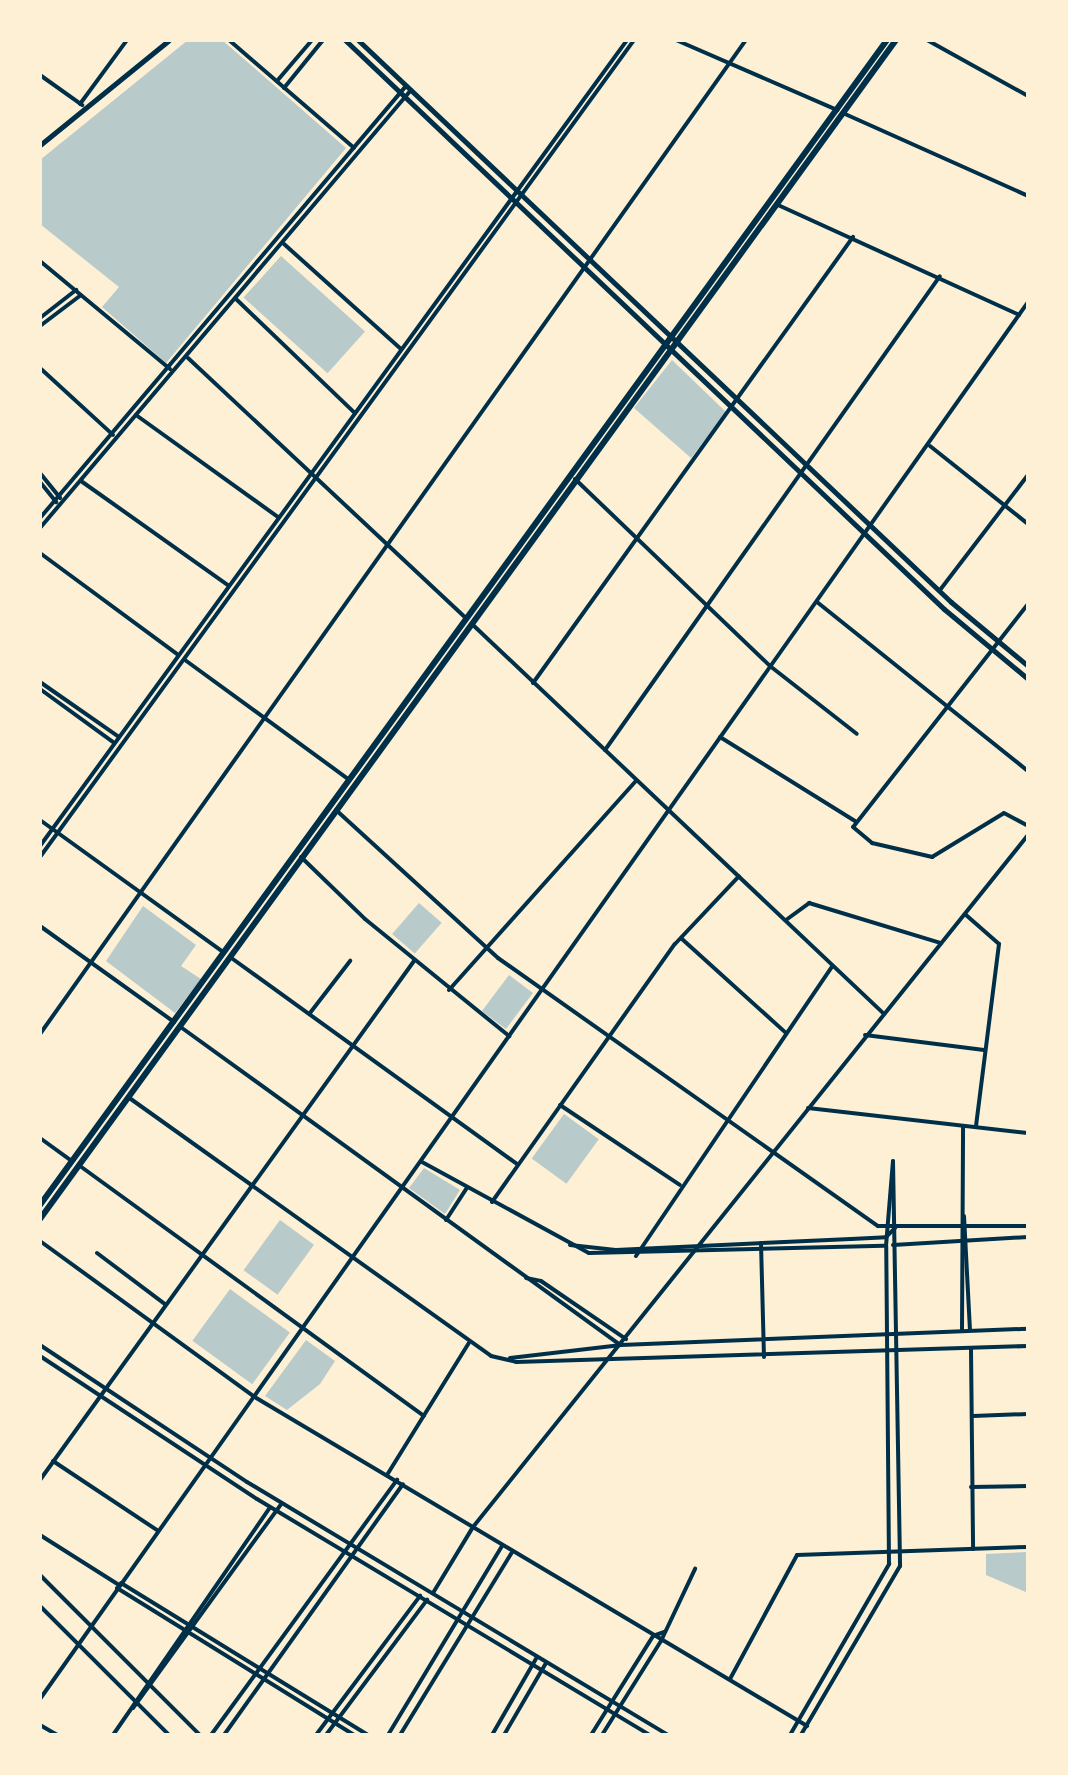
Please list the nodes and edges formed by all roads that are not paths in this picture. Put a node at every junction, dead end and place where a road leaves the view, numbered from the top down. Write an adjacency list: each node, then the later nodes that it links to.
1 (127, 40): 21 (street)
2 (169, 40): 21 (street)
3 (230, 40): 16 (street)
4 (312, 40): 16 (street)
5 (323, 40): 17 (street)
6 (345, 40): 19 (street)
7 (358, 40): 18 (street)
8 (630, 40): 25 (street)
9 (676, 40): 14 (street)
10 (746, 40): 14 (street)
11 (886, 40): 22 (main road)
12 (896, 40): 22 (main road)
13 (927, 40): 20 (street)
14 (728, 65): 22 (street); 32 (street)
15 (40, 75): 21 (street)
16 (277, 81): 17 (street)
17 (284, 88): 24 (street)
18 (408, 88): 19 (street); 25 (street)
19 (402, 95): 24 (street); 27 (street); 30 (street)
20 (1028, 96)
21 (83, 106): 23 (street)
22 (838, 111): 26 (street); 28 (main road); 40 (main road)
23 (40, 145)
24 (354, 148): 44 (street)
25 (518, 193): 27 (street); 32 (street)
26 (1028, 196)
27 (513, 200): 32 (street); 41 (street); 55 (street)
28 (775, 204): 29 (street); 40 (main road)
29 (853, 237): 33 (street); 45 (street)
30 (283, 242): 35 (street); 41 (street)
31 (40, 261): 34 (street)
32 (586, 264): 40 (street); 69 (street)
33 (940, 276): 37 (street); 51 (street)
34 (78, 293): 38 (street); 39 (street); 44 (street)
35 (236, 298): 42 (street); 47 (street)
36 (1028, 302): 37 (street)
37 (1019, 315): 50 (street)
38 (40, 318)
39 (40, 326)
40 (669, 343): 45 (street); 46 (street); 57 (main road); 78 (main road)
41 (400, 348): 47 (street)
42 (187, 357): 44 (street); 52 (street)
43 (40, 368): 49 (street)
44 (172, 370): 48 (street)
45 (738, 402): 46 (street); 51 (street)
46 (733, 409): 56 (street); 68 (street)
47 (354, 412): 52 (street)
48 (134, 414): 49 (street); 58 (street); 62 (street)
49 (113, 435): 60 (street)
50 (929, 445): 61 (street); 65 (street)
51 (808, 468): 56 (street); 65 (street)
52 (310, 471): 55 (street); 62 (street)
53 (40, 473): 60 (street)
54 (1028, 475): 61 (street)
55 (316, 476): 69 (street); 81 (street)
56 (802, 477): 67 (street); 76 (street)
57 (575, 479): 68 (street); 78 (main road)
58 (81, 480): 60 (street); 71 (street)
59 (40, 482): 60 (street)
60 (59, 501): 63 (street); 66 (street)
61 (1004, 506): 64 (street); 72 (street)
62 (278, 517): 71 (street)
63 (40, 518)
64 (1028, 524)
65 (870, 526): 67 (street); 72 (street)
66 (40, 528)
67 (864, 534): 73 (street); 77 (street)
68 (638, 541): 76 (street); 86 (street)
69 (390, 548): 78 (street); 89 (street)
70 (40, 553): 81 (street)
71 (228, 586): 81 (street)
72 (940, 591): 74 (street)
73 (816, 602): 82 (street); 88 (street)
74 (950, 602): 77 (street); 79 (street)
75 (1028, 604): 79 (street)
76 (708, 606): 82 (street); 93 (street)
77 (944, 610): 80 (street)
78 (468, 620): 86 (street); 95 (main road); 97 (main road)
79 (998, 643): 80 (street); 83 (street)
80 (991, 651): 84 (street); 88 (street)
81 (180, 656): 89 (street); 92 (street)
82 (770, 666): 90 (street); 91 (street)
83 (1028, 666)
84 (1028, 678)
85 (40, 682): 92 (street)
86 (533, 684): 93 (street)
87 (40, 689): 92 (street)
88 (944, 709): 94 (street); 100 (street)
89 (267, 720): 95 (street); 108 (street)
90 (857, 734)
91 (720, 737): 98 (street); 100 (street)
92 (119, 741): 102 (street)
93 (605, 750): 96 (street)
94 (1028, 770)
95 (348, 779): 115 (main road)
96 (638, 780): 98 (street); 114 (street)
97 (335, 809): 106 (main road); 114 (street)
98 (669, 810): 107 (street); 120 (street)
99 (40, 820): 102 (street)
100 (856, 820): 101 (street)
101 (1028, 826)
102 (55, 830): 104 (street); 105 (street); 108 (street)
103 (1028, 836): 109 (street)
104 (40, 846)
105 (40, 857)
106 (301, 857): 115 (main road); 117 (street)
107 (739, 876): 110 (street); 112 (street)
108 (142, 893): 115 (street); 118 (street)
109 (964, 914): 113 (street); 131 (street)
110 (786, 920): 113 (street); 119 (street)
111 (40, 926): 118 (street)
112 (681, 938): 125 (street); 129 (street)
113 (940, 943): 122 (street)
114 (486, 949): 120 (street); 121 (street)
115 (227, 954): 123 (street); 124 (main road)
116 (350, 961): 123 (street)
117 (414, 961): 121 (street); 130 (street)
118 (92, 963): 124 (street); 126 (street)
119 (833, 965): 122 (street); 125 (street)
120 (543, 988): 128 (street); 129 (street)
121 (449, 990): 128 (street)
122 (883, 1013): 127 (street)
123 (309, 1014): 130 (street)
124 (176, 1023): 132 (main road); 135 (street); 144 (main road)
125 (786, 1033): 137 (street)
126 (40, 1034)
127 (865, 1035): 131 (street); 134 (street)
128 (509, 1036): 136 (street)
129 (608, 1038): 133 (street); 137 (street)
130 (352, 1046): 135 (street); 136 (street)
131 (986, 1050): 139 (street)
132 (128, 1097): 144 (main road); 146 (street)
133 (560, 1105): 145 (street); 147 (street)
134 (808, 1108): 138 (street); 142 (street)
135 (302, 1115): 146 (street); 148 (street)
136 (451, 1118): 143 (street); 145 (street)
137 (726, 1120): 142 (street); 147 (street)
138 (963, 1126): 139 (street); 152 (street)
139 (976, 1127): 140 (street)
140 (1028, 1133)
141 (40, 1138): 144 (street)
142 (774, 1153): 158 (street); 168 (street)
143 (421, 1161): 148 (street); 149 (street)
144 (75, 1163): 151 (main road); 153 (main road); 173 (street)
145 (518, 1165): 150 (street)
146 (251, 1185): 173 (street); 176 (street)
147 (680, 1185): 170 (street)
148 (402, 1188): 154 (street); 176 (street)
149 (467, 1188): 150 (street); 154 (street)
150 (492, 1202): 163 (street)
151 (40, 1205)
152 (964, 1216): 156 (street); 157 (street)
153 (40, 1219)
154 (446, 1220): 177 (street)
155 (1028, 1226): 157 (street)
156 (962, 1227): 157 (street); 159 (street); 166 (street)
157 (969, 1227): 164 (street)
158 (887, 1228): 159 (street); 159 (street); 161 (street)
159 (895, 1228): 161 (street); 167 (street)
160 (1028, 1236): 164 (street)
161 (886, 1237): 165 (street); 169 (street)
162 (40, 1241): 179 (street)
163 (560, 1242): 170 (street); 175 (street)
164 (970, 1242): 166 (street); 182 (street)
165 (761, 1243): 168 (street); 172 (street)
166 (962, 1243): 167 (street); 183 (street)
167 (895, 1245): 169 (street); 185 (street)
168 (700, 1246): 170 (street); 174 (street)
169 (886, 1246): 172 (street); 184 (street)
170 (636, 1249): 175 (street)
171 (97, 1253): 178 (street)
172 (761, 1253): 174 (street); 186 (street)
173 (201, 1254): 178 (street); 180 (street)
174 (692, 1255): 175 (street); 187 (street)
175 (636, 1256)
176 (352, 1258): 180 (street); 188 (street)
177 (526, 1278): 187 (street); 190 (street)
178 (165, 1304): 179 (street)
179 (150, 1326): 199 (street); 201 (street)
180 (303, 1328): 201 (street); 203 (street)
181 (1028, 1328): 182 (street)
182 (970, 1330): 183 (street)
183 (962, 1331): 185 (street)
184 (887, 1334): 185 (street); 186 (street); 194 (street)
185 (898, 1334): 193 (street)
186 (764, 1338): 190 (street); 196 (street)
187 (626, 1339): 190 (street)
188 (470, 1341): 197 (street); 203 (street)
189 (40, 1345): 199 (street)
190 (621, 1345): 197 (street); 198 (street)
191 (1028, 1346): 192 (street)
192 (971, 1348): 193 (street); 204 (street)
193 (898, 1351): 194 (street); 226 (street)
194 (886, 1352): 196 (street); 228 (street)
195 (40, 1356): 200 (street)
196 (764, 1357): 198 (street)
197 (507, 1359): 198 (street)
198 (610, 1359): 217 (street)
199 (105, 1389): 200 (street); 205 (street)
200 (100, 1396): 206 (street); 207 (street)
201 (253, 1396): 205 (street); 208 (street)
202 (1028, 1414): 204 (street)
203 (424, 1416): 208 (street)
204 (973, 1416): 213 (street)
205 (209, 1458): 207 (street); 214 (street)
206 (54, 1461): 209 (street); 218 (street)
207 (203, 1465): 215 (street); 218 (street)
208 (387, 1475): 210 (street)
209 (40, 1480)
210 (396, 1480): 211 (street); 220 (street)
211 (404, 1484): 217 (street); 223 (street)
212 (1028, 1486): 213 (street)
213 (971, 1487): 224 (street)
214 (279, 1501): 215 (street); 216 (street); 220 (street)
215 (270, 1507): 216 (street); 230 (street)
216 (276, 1510): 225 (street); 232 (street)
217 (474, 1526): 221 (street); 236 (street)
218 (156, 1530): 234 (street)
219 (40, 1534): 234 (street)
220 (350, 1544): 223 (street); 225 (street)
221 (502, 1546): 227 (street); 240 (street)
222 (1028, 1547): 224 (street)
223 (359, 1549): 229 (street); 236 (street)
224 (972, 1549): 226 (street)
225 (346, 1551): 229 (street); 256 (street)
226 (900, 1551): 228 (street); 251 (street)
227 (512, 1552): 241 (street); 247 (street)
228 (888, 1552): 250 (street); 260 (street)
229 (354, 1556): 237 (street); 258 (street)
230 (228, 1567): 232 (street); 235 (street)
231 (696, 1570): 246 (street)
232 (234, 1571): 235 (street)
233 (40, 1575): 244 (street)
234 (118, 1585): 244 (street); 245 (street)
235 (217, 1590): 245 (street)
236 (434, 1593): 240 (street)
237 (420, 1596): 238 (street); 257 (street)
238 (427, 1600): 242 (street); 259 (street)
239 (40, 1606): 249 (street)
240 (462, 1612): 241 (street); 242 (street)
241 (470, 1618): 243 (street); 252 (street)
242 (458, 1619): 243 (street); 287 (street)
243 (466, 1624): 254 (street); 288 (street)
244 (90, 1626): 249 (street); 261 (street)
245 (190, 1629): 256 (street); 261 (street); 262 (street)
246 (664, 1632): 247 (street); 248 (street)
247 (653, 1636): 248 (street); 264 (street)
248 (662, 1641): 260 (street); 266 (street)
249 (78, 1644): 263 (street); 265 (street)
250 (840, 1652): 251 (street); 272 (street)
251 (848, 1656): 276 (street)
252 (537, 1658): 253 (street); 254 (street)
253 (546, 1663): 255 (street); 264 (street)
254 (533, 1665): 255 (street); 271 (street)
255 (542, 1670): 267 (street); 274 (street)
256 (258, 1671): 258 (street); 281 (street)
257 (362, 1672): 259 (street); 269 (street)
258 (266, 1676): 269 (street); 282 (street)
259 (370, 1677): 270 (street)
260 (730, 1679): 272 (street)
261 (147, 1682): 262 (street); 265 (street)
262 (153, 1688): 265 (street); 280 (street)
263 (40, 1699)
264 (611, 1701): 266 (street); 267 (street)
265 (137, 1703): 278 (street); 279 (street)
266 (619, 1706): 268 (street); 294 (street)
267 (606, 1709): 268 (street); 291 (street)
268 (614, 1714): 292 (street); 293 (street)
269 (330, 1716): 270 (street); 273 (street); 283 (street)
270 (339, 1717): 273 (street); 286 (street)
271 (502, 1718): 274 (street); 289 (street)
272 (798, 1721): 276 (street); 295 (street)
273 (334, 1723): 284 (street); 285 (street)
274 (511, 1723): 290 (street)
275 (40, 1725): 277 (street)
276 (807, 1726): 296 (street)
277 (57, 1735)
278 (113, 1735)
279 (169, 1735)
280 (200, 1735)
281 (211, 1735)
282 (224, 1735)
283 (316, 1735)
284 (326, 1735)
285 (354, 1735)
286 (368, 1735)
287 (388, 1735)
288 (400, 1735)
289 (492, 1735)
290 (504, 1735)
291 (590, 1735)
292 (602, 1735)
293 (650, 1735)
294 (668, 1735)
295 (790, 1735)
296 (801, 1735)

